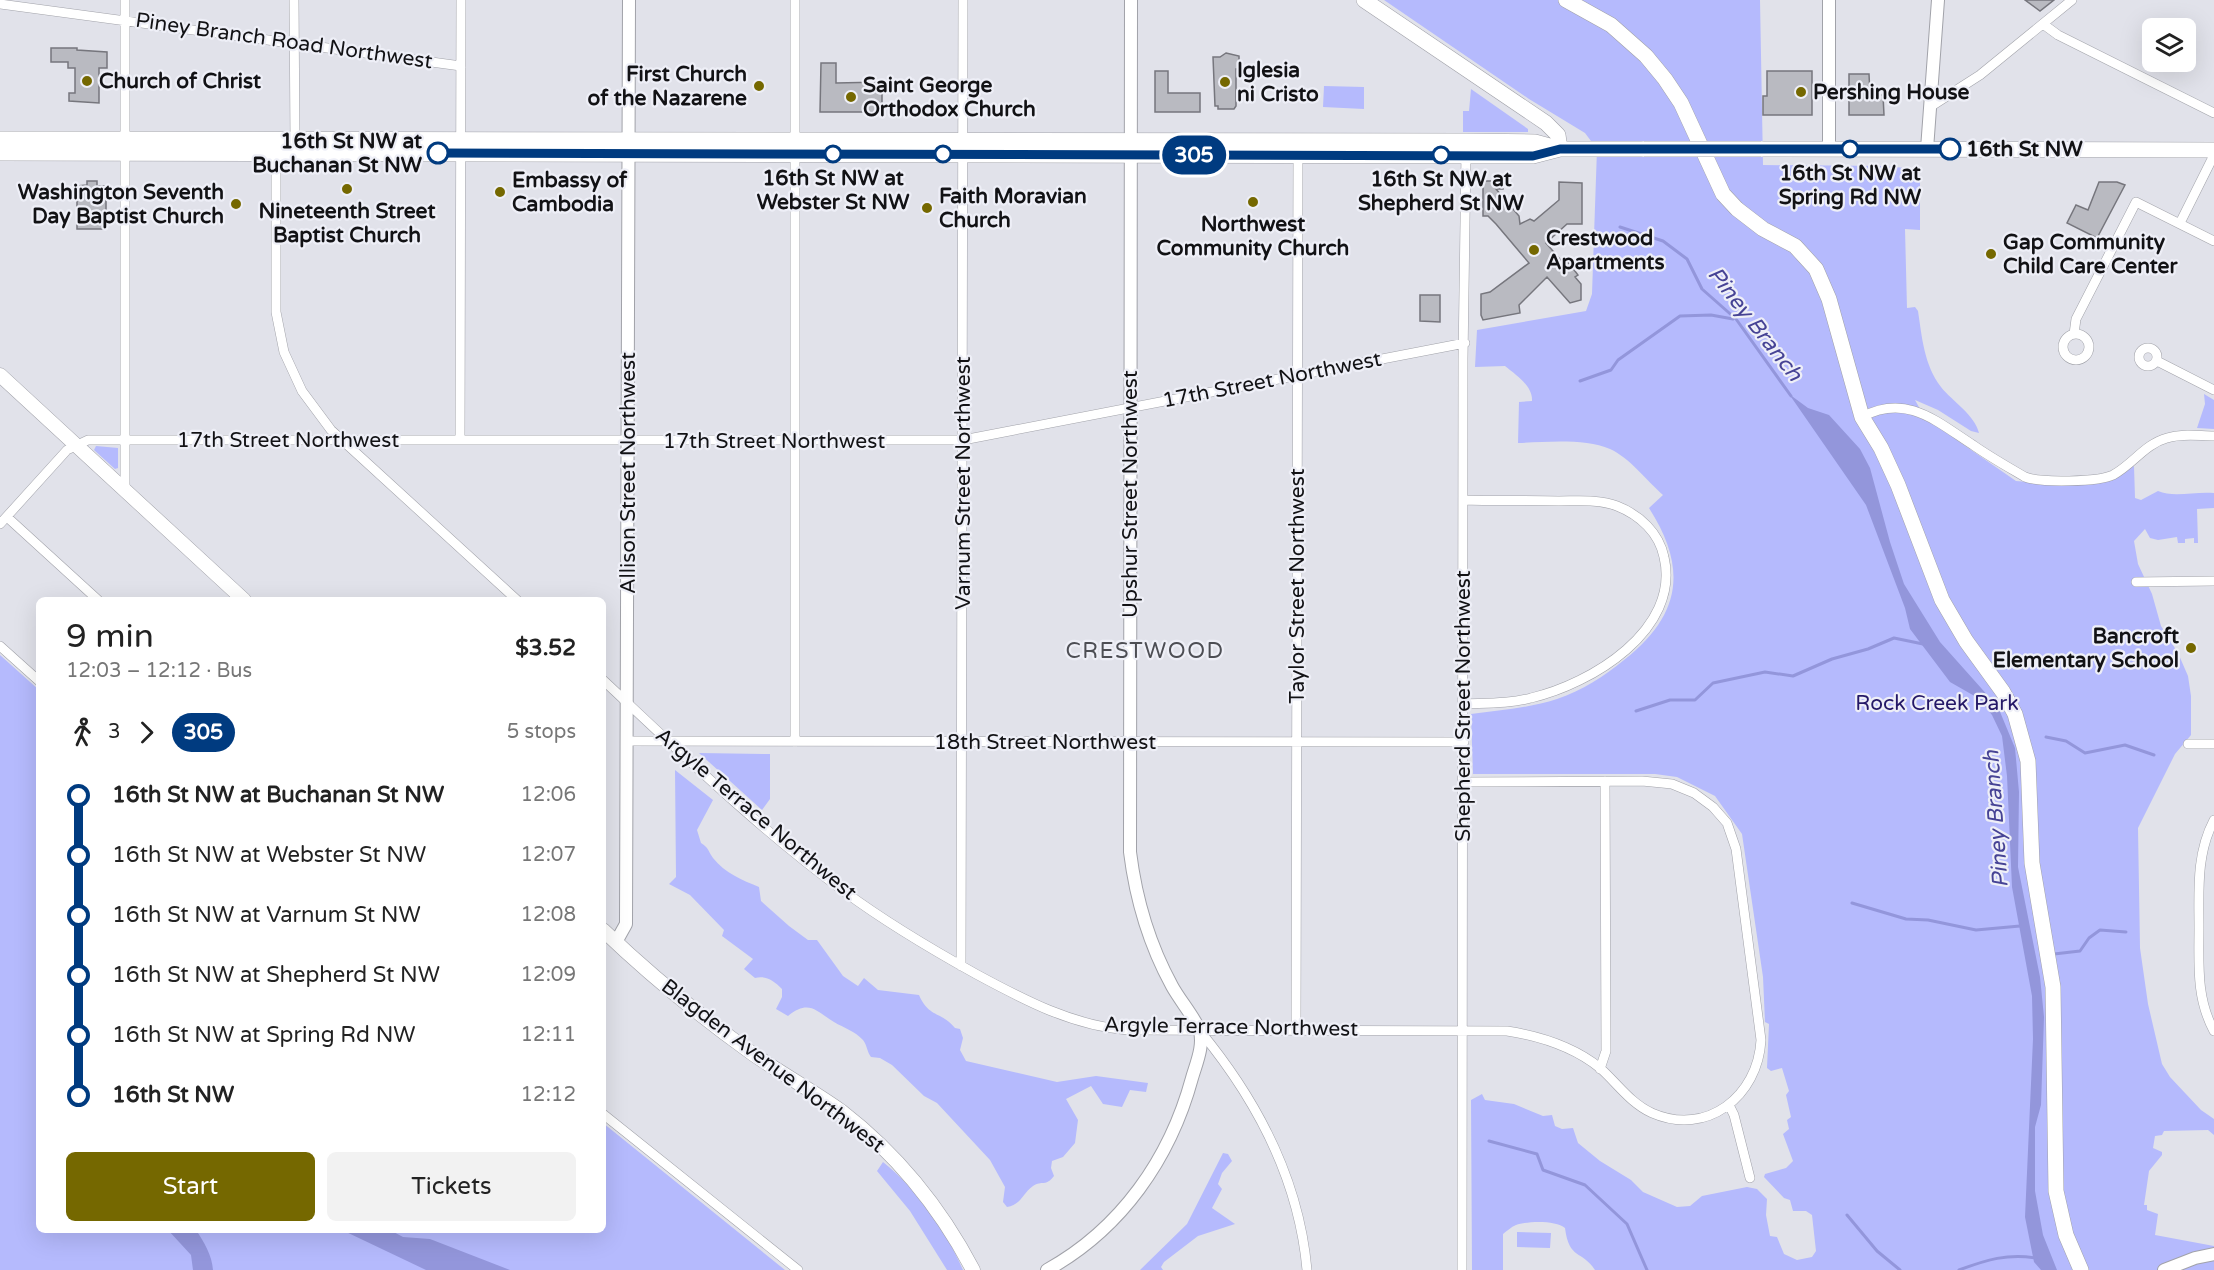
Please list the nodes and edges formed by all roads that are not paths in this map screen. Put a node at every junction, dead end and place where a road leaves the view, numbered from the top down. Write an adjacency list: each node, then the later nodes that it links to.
1 (125, 0): 15 (street)
2 (294, 0): 17 (street)
3 (461, 0): 18 (street)
4 (629, 0): 26 (street, Allison Street Northwest)
5 (795, 0): 28 (street)
6 (963, 0): 27 (street, Varnum Street Northwest)
7 (1131, 0): 31 (street, Upshur Street Northwest)
8 (1364, 0): 14 (main road)
9 (1566, 0): 47 (main road)
10 (1829, 0): 33 (street)
11 (1938, 0): 19 (street)
12 (2072, 0): 16 (street)
13 (6, 3): 15 (street, Piney Branch Road Northwest)
14 (1385, 7): 32 (main road)
15 (125, 19): 17 (street, Piney Branch Road Northwest); 22 (street)
16 (2043, 24): 19 (street); 20 (street)
17 (294, 44): 18 (street, Piney Branch Road Northwest); 25 (street)
18 (461, 66): 24 (street)
19 (1930, 107): 34 (street)
20 (2214, 113)
21 (0, 139): 22 (main road)
22 (124, 146): 23 (main road); 36 (main road); 49 (street)
23 (276, 146): 25 (main road); 50 (street)
24 (461, 146): 25 (main road); 26 (main road); 51 (street)
25 (295, 147)
26 (629, 147): 28 (main road); 52 (street, Allison Street Northwest)
27 (963, 147): 28 (main road); 31 (main road); 53 (street, Varnum Street Northwest)
28 (795, 148): 54 (street)
29 (1298, 148): 30 (main road); 31 (main road); 44 (street, Taylor Street Northwest)
30 (1466, 148): 32 (main road); 41 (street, Shepherd Street Northwest)
31 (1130, 149): 46 (street, Upshur Street Northwest)
32 (1560, 149): 33 (main road, bridge)
33 (1829, 149): 34 (main road)
34 (1927, 149): 35 (main road)
35 (2214, 150)
36 (0, 153)
37 (2214, 155): 38 (street)
38 (2180, 223): 39 (street); 40 (street)
39 (2214, 241)
40 (2074, 334)
41 (1465, 343): 44 (street, 17th Street Northwest); 57 (street, Shepherd Street Northwest)
42 (2157, 361): 45 (street)
43 (0, 375): 55 (main road)
44 (1297, 375): 46 (street, 17th Street Northwest); 75 (street, Taylor Street Northwest)
45 (2214, 390)
46 (1130, 408): 53 (street, 17th Street Northwest); 73 (street, Upshur Street Northwest)
47 (1862, 417): 48 (street); 98 (main road)
48 (2214, 436)
49 (125, 440): 50 (street, 17th Street Northwest); 55 (street, 17th Street Northwest); 56 (street)
50 (342, 440): 51 (street, 17th Street Northwest); 63 (street)
51 (460, 440): 52 (street, 17th Street Northwest)
52 (628, 440): 54 (street, 17th Street Northwest); 67 (street, Allison Street Northwest)
53 (963, 440): 54 (street, 17th Street Northwest); 72 (street, Varnum Street Northwest)
54 (795, 441): 71 (street)
55 (75, 444): 56 (main road); 58 (street)
56 (125, 491): 62 (main road)
57 (1463, 500): 68 (street, Shepherd Street Northwest); 68 (street)
58 (3, 520): 61 (street)
59 (2214, 580): 60 (street)
60 (2136, 582)
61 (94, 597)
62 (241, 597)
63 (514, 597)
64 (0, 646): 65 (street)
65 (36, 678)
66 (606, 683): 67 (street, Argyle Terrace Northwest)
67 (627, 702): 69 (street, Allison Street Northwest); 70 (street, Argyle Terrace Northwest)
68 (1463, 704): 74 (street, Shepherd Street Northwest)
69 (627, 741): 70 (street, 18th Street Northwest); 82 (street, Allison Street Northwest)
70 (670, 742): 71 (street, 18th Street Northwest); 83 (street, Argyle Terrace Northwest)
71 (795, 742): 72 (street, 18th Street Northwest)
72 (963, 742): 73 (street, 18th Street Northwest); 83 (street, Varnum Street Northwest)
73 (1129, 742): 75 (street, 18th Street Northwest); 85 (street, Upshur Street Northwest)
74 (1464, 742): 75 (street, 18th Street Northwest); 79 (street, Shepherd Street Northwest)
75 (1296, 743): 86 (street, Taylor Street Northwest)
76 (2188, 744): 77 (street)
77 (2214, 744)
78 (1605, 781): 79 (street); 88 (street); 89 (street)
79 (1464, 782): 84 (street, Shepherd Street Northwest)
80 (2214, 820): 87 (street)
81 (606, 933): 82 (main road, Blagden Avenue Northwest)
82 (616, 942): 94 (main road, Blagden Avenue Northwest)
83 (961, 966): 85 (street, Argyle Terrace Northwest)
84 (1463, 1029): 86 (street, Argyle Terrace Northwest); 88 (street, Argyle Terrace Northwest); 97 (street, Shepherd Street Northwest)
85 (1199, 1030): 86 (street, Argyle Terrace Northwest); 95 (street); 96 (street, Upshur Street Northwest)
86 (1296, 1030)
87 (2214, 1031)
88 (1600, 1069): 89 (street, Argyle Terrace Northwest)
89 (1729, 1105): 91 (street)
90 (606, 1116): 93 (street)
91 (1750, 1178)
92 (2214, 1254): 99 (street)
93 (798, 1270)
94 (973, 1270)
95 (1047, 1270)
96 (1307, 1270)
97 (1462, 1270)
98 (2081, 1270)
99 (2164, 1270)

